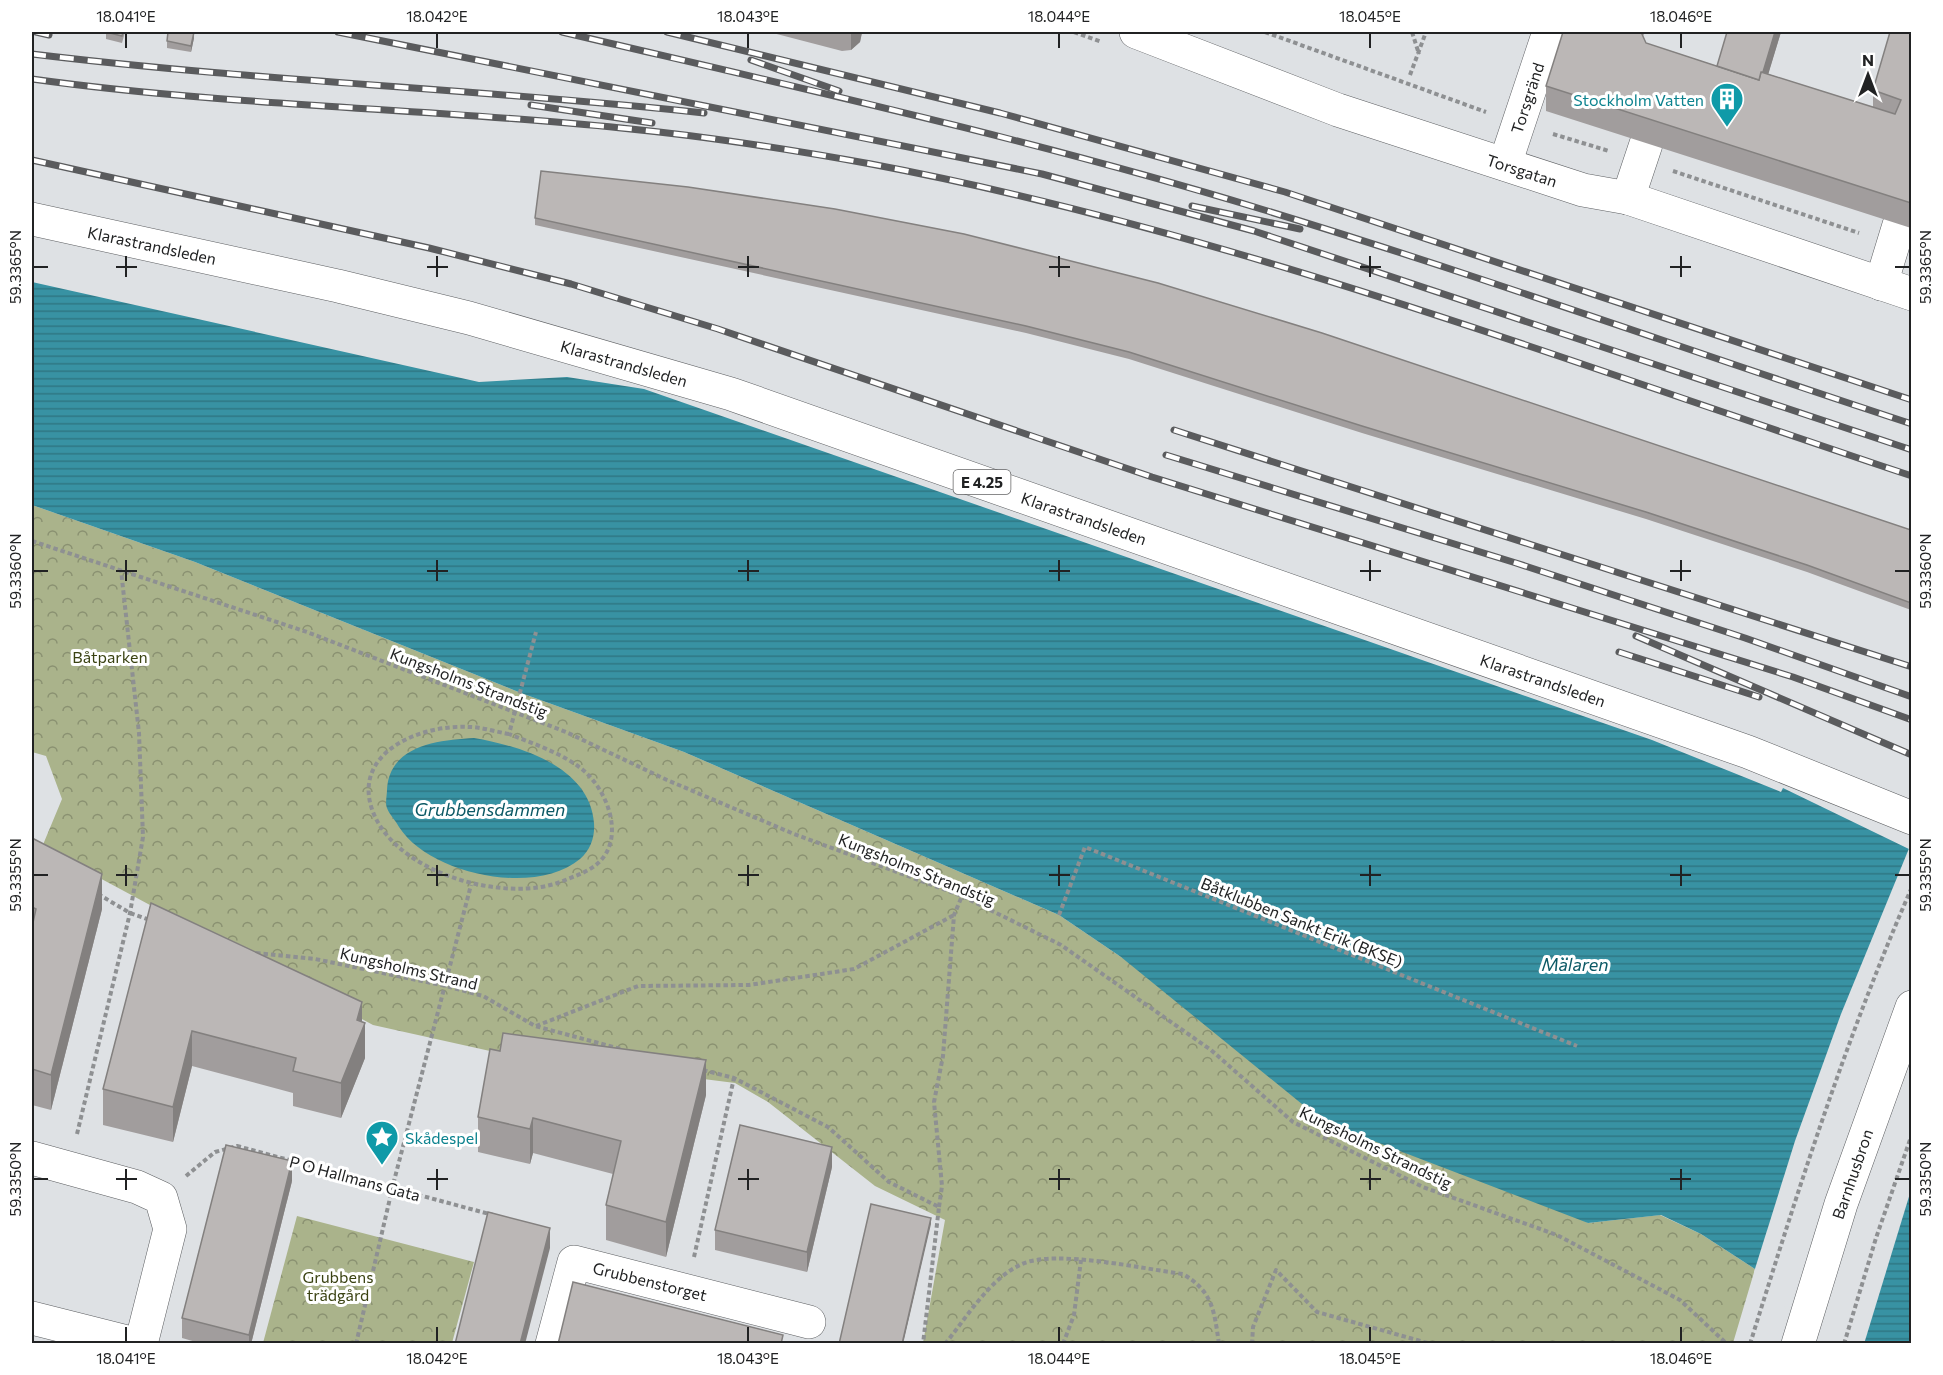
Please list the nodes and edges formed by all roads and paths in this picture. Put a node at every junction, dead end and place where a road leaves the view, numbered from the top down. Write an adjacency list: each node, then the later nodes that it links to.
1 (1137, 32): 10 (main road, Torsgatan)
2 (1265, 32): 8 (path)
3 (1412, 32): 6 (path)
4 (1426, 32): 6 (path)
5 (1549, 32): 8 (main road, Torsgränd)
6 (1419, 55): 7 (path)
7 (1410, 75)
8 (1519, 123): 9 (path); 10 (main road, Torsgränd)
9 (1643, 152): 12 (main road); 14 (path)
10 (1505, 164): 12 (main road, Torsgatan)
11 (32, 197): 21 (main road, Klarastrandsleden / E 4.25)
12 (1628, 198): 15 (main road, Torsgatan)
13 (32, 219): 22 (main road, Klarastrandsleden / E 4.25)
14 (1896, 234): 15 (main road)
15 (1896, 289)
16 (32, 541): 17 (path, Kungsholms Strandstig)
17 (122, 570): 19 (path, Kungsholms Strandstig); 27 (path)
18 (536, 632): 19 (path)
19 (517, 713): 20 (path); 26 (path, Kungsholms Strandstig)
20 (509, 734): 23 (path); 23 (path)
21 (1911, 793)
22 (1911, 818)
23 (471, 885): 32 (path)
24 (1911, 887): 61 (path)
25 (90, 889): 27 (path)
26 (962, 896): 28 (path); 60 (path, Kungsholms Strandstig)
27 (130, 913): 30 (path); 39 (path)
28 (954, 915): 34 (path); 44 (path)
29 (1059, 915): 35 (path, Båtklubben Sankt Erik (BKSE))
30 (161, 924)
31 (246, 952): 32 (path, Kungsholms Strand)
32 (446, 986): 34 (path, Kungsholms Strand); 42 (path)
33 (1911, 1006): 62 (main road, Barnhusbron)
34 (535, 1026): 36 (path, Kungsholms Strand)
35 (1577, 1046)
36 (623, 1049)
37 (701, 1070): 38 (path)
38 (734, 1078): 44 (path); 46 (path)
39 (82, 1113)
40 (1911, 1134): 63 (path)
41 (32, 1158): 43 (main road)
42 (392, 1189): 43 (path, P O Hallmans Gata); 45 (path, P O Hallmans Gata); 52 (path)
43 (161, 1198): 51 (main road)
44 (939, 1208): 54 (path)
45 (494, 1215)
46 (701, 1229)
47 (1081, 1260): 55 (path); 56 (path); 57 (path)
48 (32, 1318): 50 (main road)
49 (809, 1322): 53 (main road, Grubbenstorget)
50 (135, 1344)
51 (141, 1344)
52 (356, 1344)
53 (552, 1344)
54 (923, 1344)
55 (945, 1344)
56 (1063, 1344)
57 (1219, 1344)
58 (1252, 1344): 59 (path)
59 (1431, 1344)
60 (1727, 1344)
61 (1750, 1344)
62 (1798, 1344)
63 (1844, 1344)

